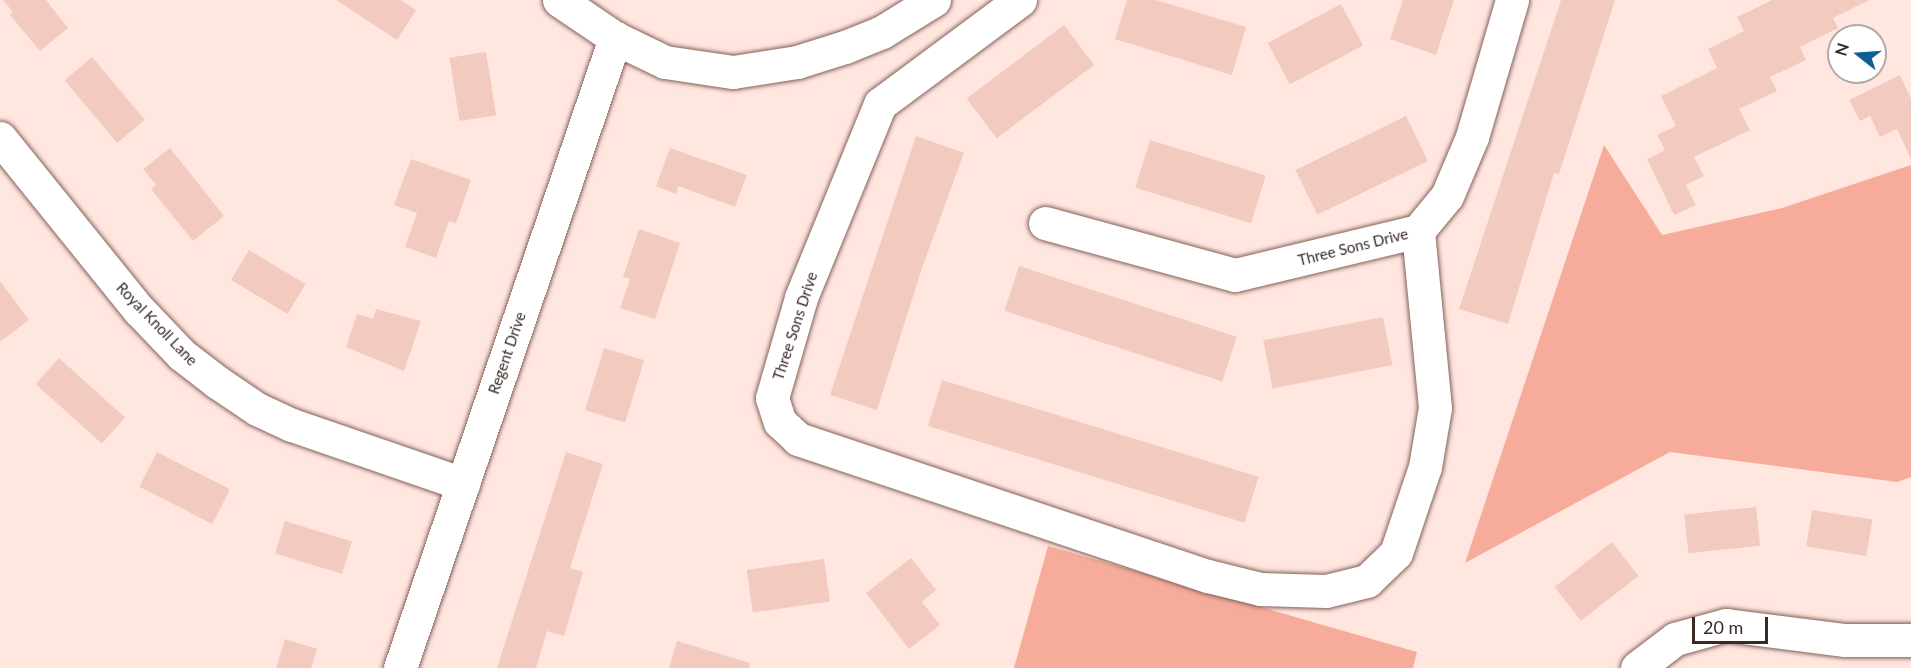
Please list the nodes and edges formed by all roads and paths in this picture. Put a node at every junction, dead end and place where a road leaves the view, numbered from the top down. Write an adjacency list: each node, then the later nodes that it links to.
1 (559, 0): 5 (street)
2 (934, 0): 5 (street)
3 (1020, 0): 8 (street, Three Sons Drive)
4 (1512, 0): 8 (street, Three Sons Drive)
5 (615, 38): 9 (street, Regent Drive)
6 (0, 138): 9 (street, Royal Knoll Lane)
7 (1045, 223): 8 (street, Three Sons Drive)
8 (1418, 231)
9 (463, 484): 11 (street, Regent Drive)
10 (1911, 640): 12 (street)
11 (400, 668)
12 (1636, 668)

